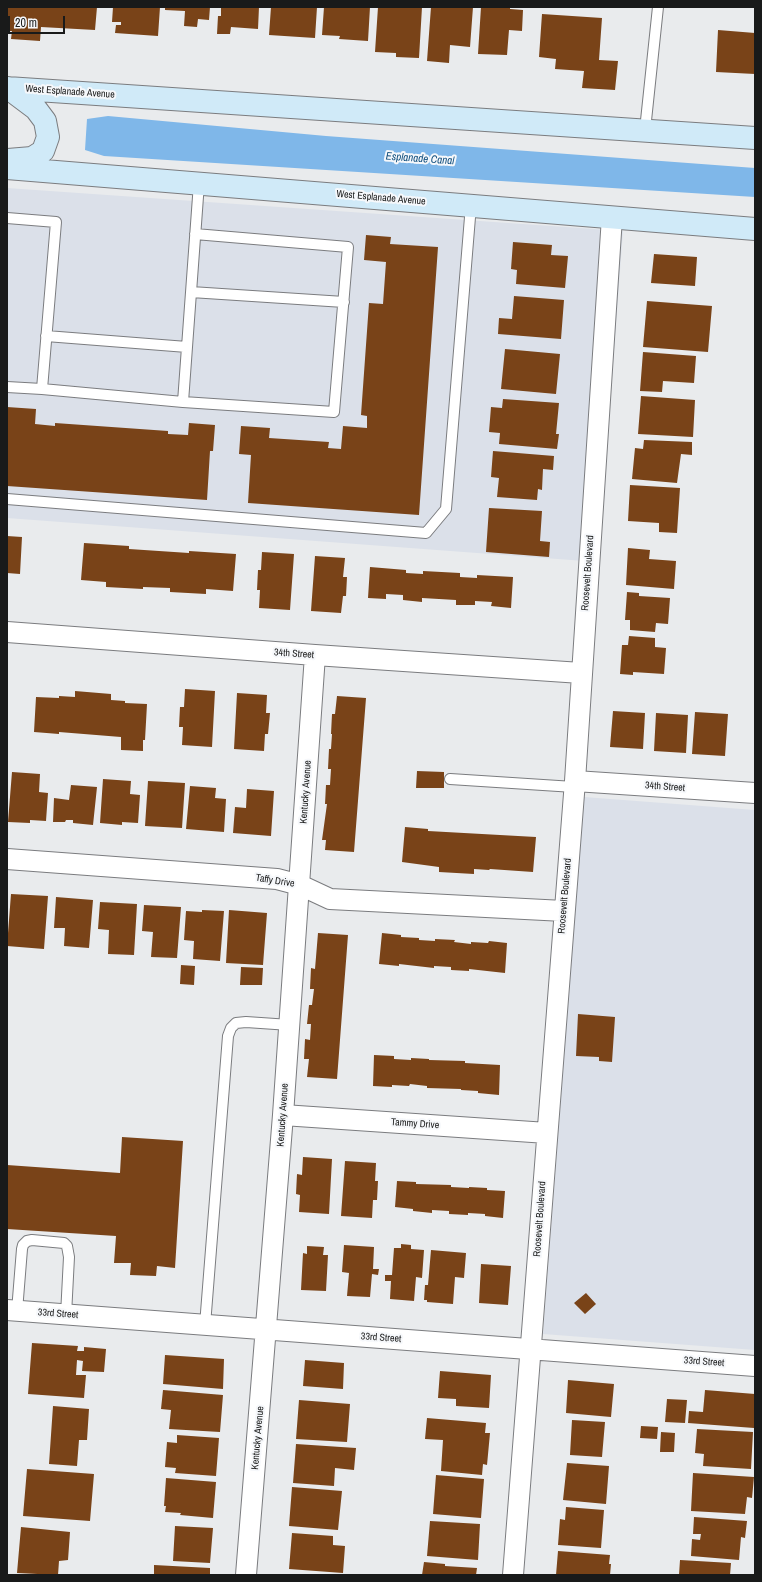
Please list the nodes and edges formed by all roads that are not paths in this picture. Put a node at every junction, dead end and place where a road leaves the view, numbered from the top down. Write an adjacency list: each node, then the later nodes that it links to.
1 (658, 7): 3 (lane)
2 (8, 88): 3 (main road, West Esplanade Avenue); 5 (main road)
3 (644, 130): 4 (main road, West Esplanade Avenue)
4 (755, 138)
5 (7, 160)
6 (7, 168): 7 (main road, West Esplanade Avenue)
7 (199, 183): 8 (main road, West Esplanade Avenue); 12 (lane)
8 (471, 205): 9 (main road, West Esplanade Avenue); 20 (lane)
9 (612, 217): 11 (main road, West Esplanade Avenue); 23 (street, Roosevelt Boulevard)
10 (7, 218): 15 (lane)
11 (755, 229)
12 (196, 234): 13 (lane); 14 (lane)
13 (191, 292): 14 (lane); 16 (lane)
14 (344, 302): 19 (lane)
15 (46, 336): 16 (lane); 18 (lane)
16 (187, 347): 19 (lane)
17 (7, 387): 18 (lane)
18 (42, 389): 19 (lane)
19 (183, 402)
20 (7, 499)
21 (7, 632): 22 (street, 34th Street)
22 (315, 655): 23 (street, 34th Street); 28 (street, Kentucky Avenue)
23 (581, 674): 25 (street, Roosevelt Boulevard)
24 (450, 779): 25 (lane)
25 (574, 784): 26 (street, 34th Street); 29 (street, Roosevelt Boulevard)
26 (755, 793)
27 (7, 859): 28 (street, Taffy Drive)
28 (300, 885): 29 (street, Taffy Drive); 30 (street, Kentucky Avenue)
29 (564, 911): 32 (street, Roosevelt Boulevard)
30 (290, 1026): 31 (street, Kentucky Avenue); 35 (lane)
31 (283, 1115): 32 (street, Tammy Drive); 36 (street, Kentucky Avenue)
32 (547, 1133): 37 (street, Roosevelt Boulevard)
33 (12, 1311): 34 (street, 33rd Street); 34 (lane)
34 (66, 1315): 35 (street, 33rd Street)
35 (205, 1325): 36 (street, 33rd Street)
36 (266, 1329): 37 (street, 33rd Street); 39 (street, Kentucky Avenue)
37 (530, 1349): 38 (street, 33rd Street); 40 (street, Roosevelt Boulevard)
38 (755, 1366)
39 (246, 1575)
40 (513, 1575)

